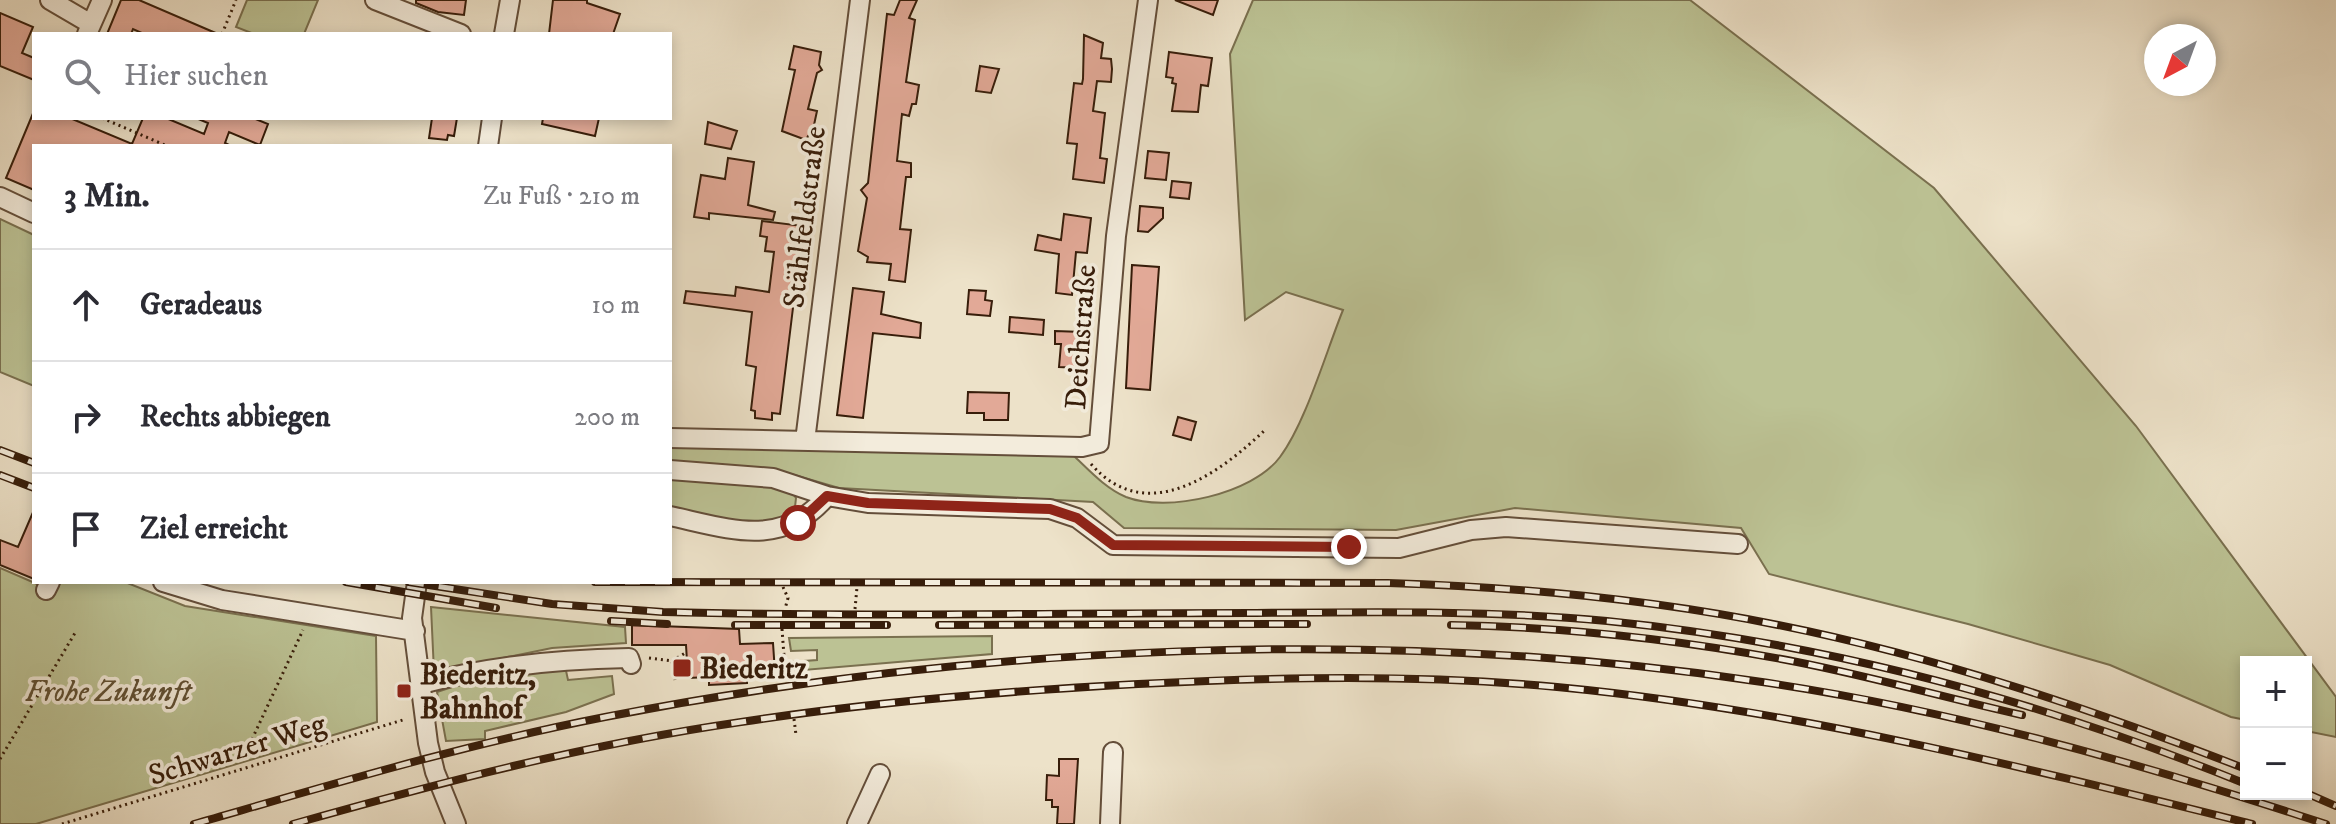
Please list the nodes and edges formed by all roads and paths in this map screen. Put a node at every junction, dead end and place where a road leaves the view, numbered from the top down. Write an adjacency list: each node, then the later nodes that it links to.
1 (50, 0): 8 (street)
2 (102, 0): 8 (street)
3 (236, 0): 9 (path)
4 (375, 0): 10 (street)
5 (510, 0): 11 (street)
6 (860, 0): 20 (street, Stählfeldstraße)
7 (1148, 0): 21 (street, Deichstraße)
8 (89, 29)
9 (223, 32)
10 (456, 32)
11 (504, 32)
12 (114, 120): 14 (path)
13 (492, 120): 15 (street)
14 (163, 144)
15 (488, 144)
16 (0, 197): 17 (street)
17 (32, 212)
18 (1266, 429): 21 (path)
19 (672, 438): 20 (street, Deichstraße)
20 (805, 441): 21 (street, Deichstraße)
21 (1082, 447)
22 (672, 470): 23 (street)
23 (827, 496): 24 (street); 25 (street)
24 (672, 516)
25 (1738, 544)
26 (170, 584): 32 (street)
27 (417, 584): 34 (street)
28 (783, 587): 30 (path)
29 (857, 587): 31 (path)
30 (785, 609)
31 (855, 609)
32 (310, 616): 34 (street); 47 (path)
33 (782, 629): 38 (path)
34 (415, 631): 43 (street)
35 (75, 633): 49 (path)
36 (687, 652): 40 (path)
37 (791, 656): 38 (path)
38 (784, 657): 42 (path)
39 (630, 661): 40 (path); 43 (street)
40 (672, 661): 41 (path)
41 (675, 680)
42 (786, 683)
43 (421, 684): 44 (street)
44 (425, 714): 51 (path, Schwarzer Weg); 52 (street)
45 (794, 719): 46 (path)
46 (797, 731)
47 (247, 750)
48 (1113, 752): 54 (street)
49 (0, 759)
50 (880, 774): 53 (street)
51 (62, 824)
52 (456, 824)
53 (857, 824)
54 (1110, 824)

